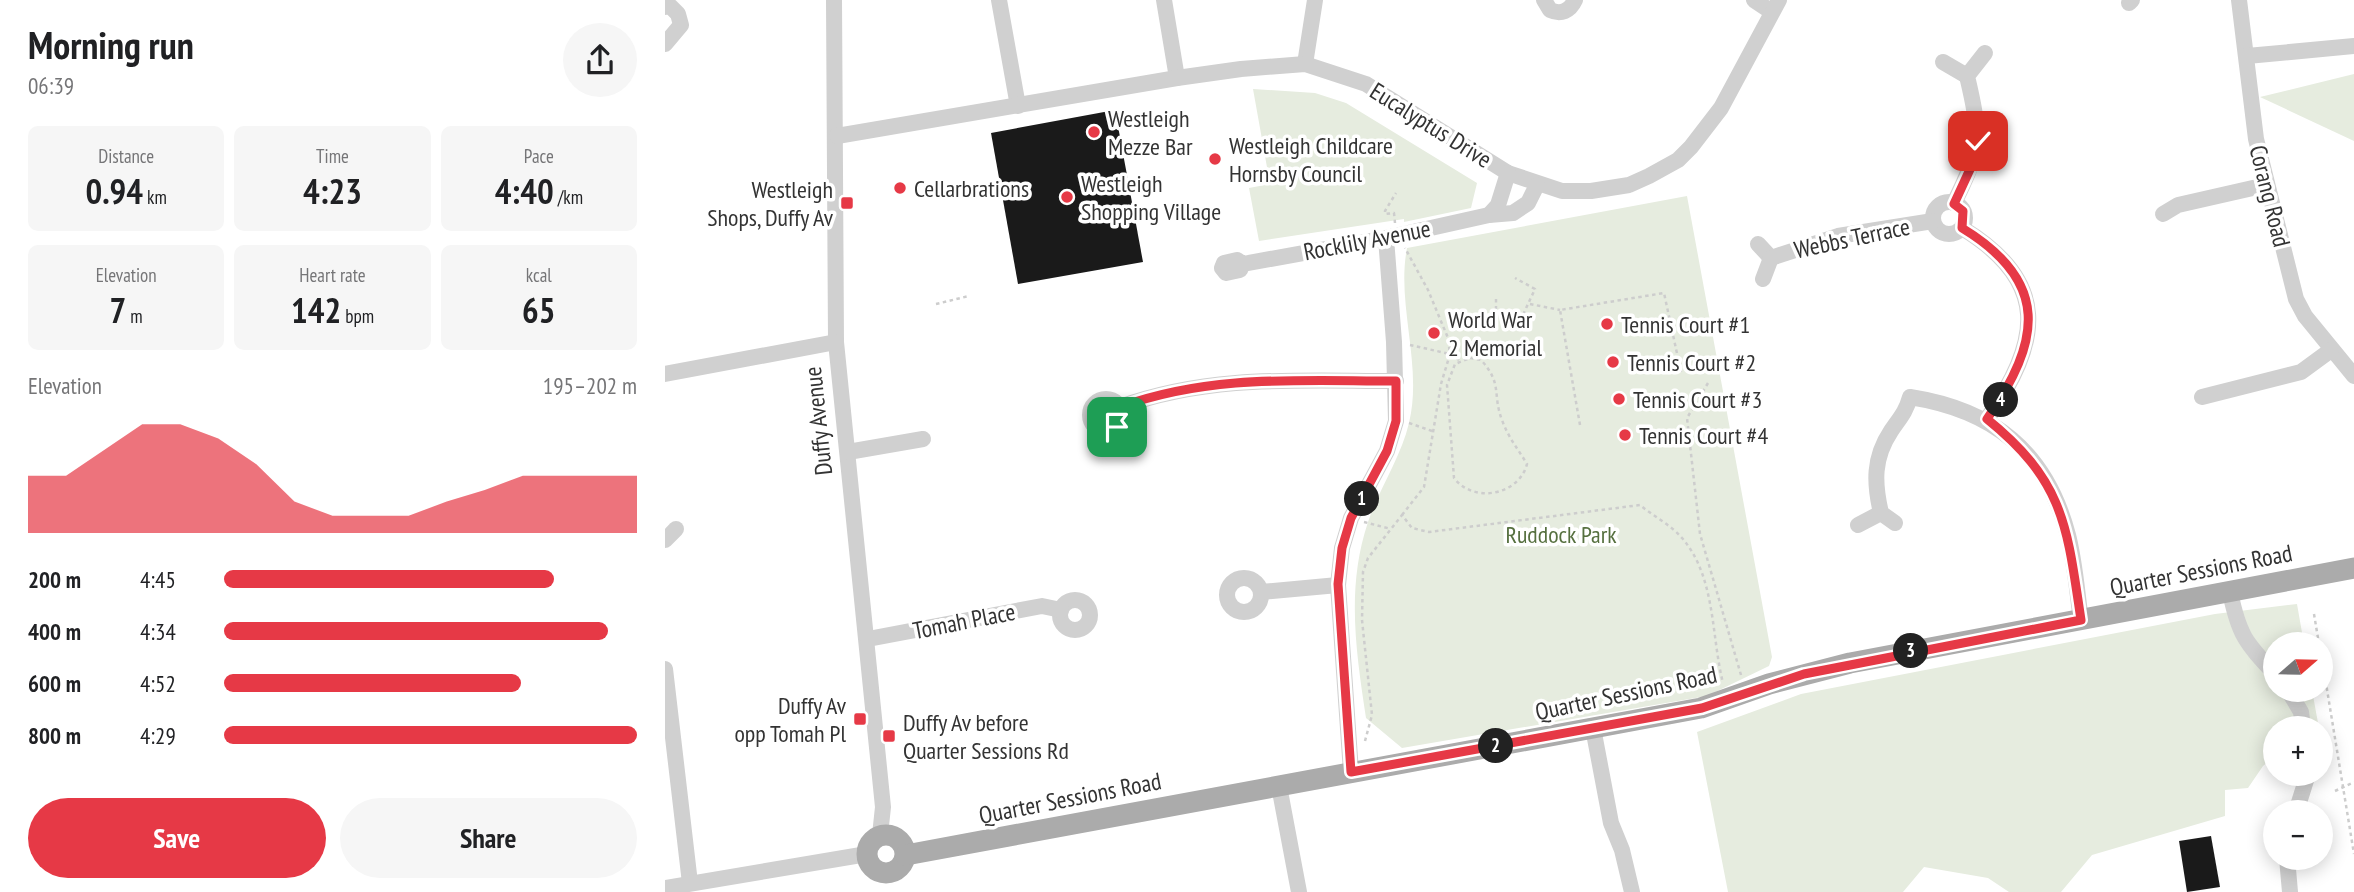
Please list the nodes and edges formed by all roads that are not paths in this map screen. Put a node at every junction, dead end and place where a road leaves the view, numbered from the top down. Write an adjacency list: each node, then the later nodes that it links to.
1 (834, 0): 20 (street, Duffy Avenue)
2 (999, 0): 19 (street)
3 (1164, 0): 18 (street)
4 (1315, 0): 16 (street)
5 (1544, 0): 6 (street)
6 (1574, 0)
7 (1754, 0): 9 (street, Eucalyptus Drive)
8 (2239, 0): 14 (street, Corang Road)
9 (1776, 6): 22 (street, Eucalyptus Drive)
10 (665, 7): 11 (street)
11 (665, 44)
12 (2354, 46): 14 (street)
13 (1985, 53): 17 (street)
14 (2247, 56): 23 (street, Corang Road)
15 (1943, 62): 17 (street)
16 (1305, 64): 18 (street, Eucalyptus Drive); 21 (street, Eucalyptus Drive)
17 (1968, 76): 24 (street)
18 (1177, 78): 19 (street, Eucalyptus Drive)
19 (1018, 106): 20 (street, Eucalyptus Drive)
20 (837, 136): 34 (street, Duffy Avenue)
21 (1508, 173): 22 (street, Eucalyptus Drive); 26 (street)
22 (1537, 185): 26 (street, Rocklily Avenue)
23 (2266, 186): 25 (street); 35 (street, Corang Road)
24 (1954, 204): 27 (street); 28 (street)
25 (2163, 214)
26 (1489, 215): 29 (street, Rocklily Avenue)
27 (1933, 221): 28 (street); 31 (street, Webbs Terrace)
28 (1962, 228): 41 (street)
29 (1392, 237): 32 (street, Rocklily Avenue); 38 (street)
30 (1758, 244): 31 (street, Webbs Terrace)
31 (1771, 258): 33 (street, Webbs Terrace)
32 (1244, 264)
33 (1763, 279)
34 (836, 342): 36 (street); 43 (street, Duffy Avenue)
35 (2331, 350): 37 (street, Corang Road); 39 (street)
36 (665, 374)
37 (2353, 374)
38 (1396, 381): 40 (street); 48 (street)
39 (2202, 397)
40 (1120, 407)
41 (1987, 419): 44 (street); 52 (street)
42 (923, 439): 43 (street)
43 (848, 452): 53 (street, Duffy Avenue)
44 (1881, 513): 45 (street); 46 (street)
45 (1895, 523)
46 (1858, 525)
47 (2354, 568): 50 (main road, Quarter Sessions Road)
48 (1338, 584): 49 (street); 57 (street)
49 (1261, 592)
50 (2230, 592): 52 (main road, Quarter Sessions Road); 54 (street)
51 (1061, 610): 53 (street, Tomah Place)
52 (2081, 620): 56 (main road, Quarter Sessions Road)
53 (868, 639): 59 (street, Duffy Avenue)
54 (2263, 661)
55 (665, 669): 63 (street)
56 (1593, 728): 57 (main road, Quarter Sessions Road); 67 (street)
57 (1351, 772): 58 (main road, Quarter Sessions Road)
58 (1279, 786): 61 (main road, Quarter Sessions Road); 66 (street)
59 (880, 835): 60 (main road); 61 (main road)
60 (867, 853): 63 (street); 64 (main road)
61 (906, 855): 64 (main road)
62 (2288, 870): 68 (street)
63 (690, 883): 65 (street)
64 (890, 883)
65 (665, 888)
66 (1299, 892)
67 (1632, 892)
68 (2290, 892)

